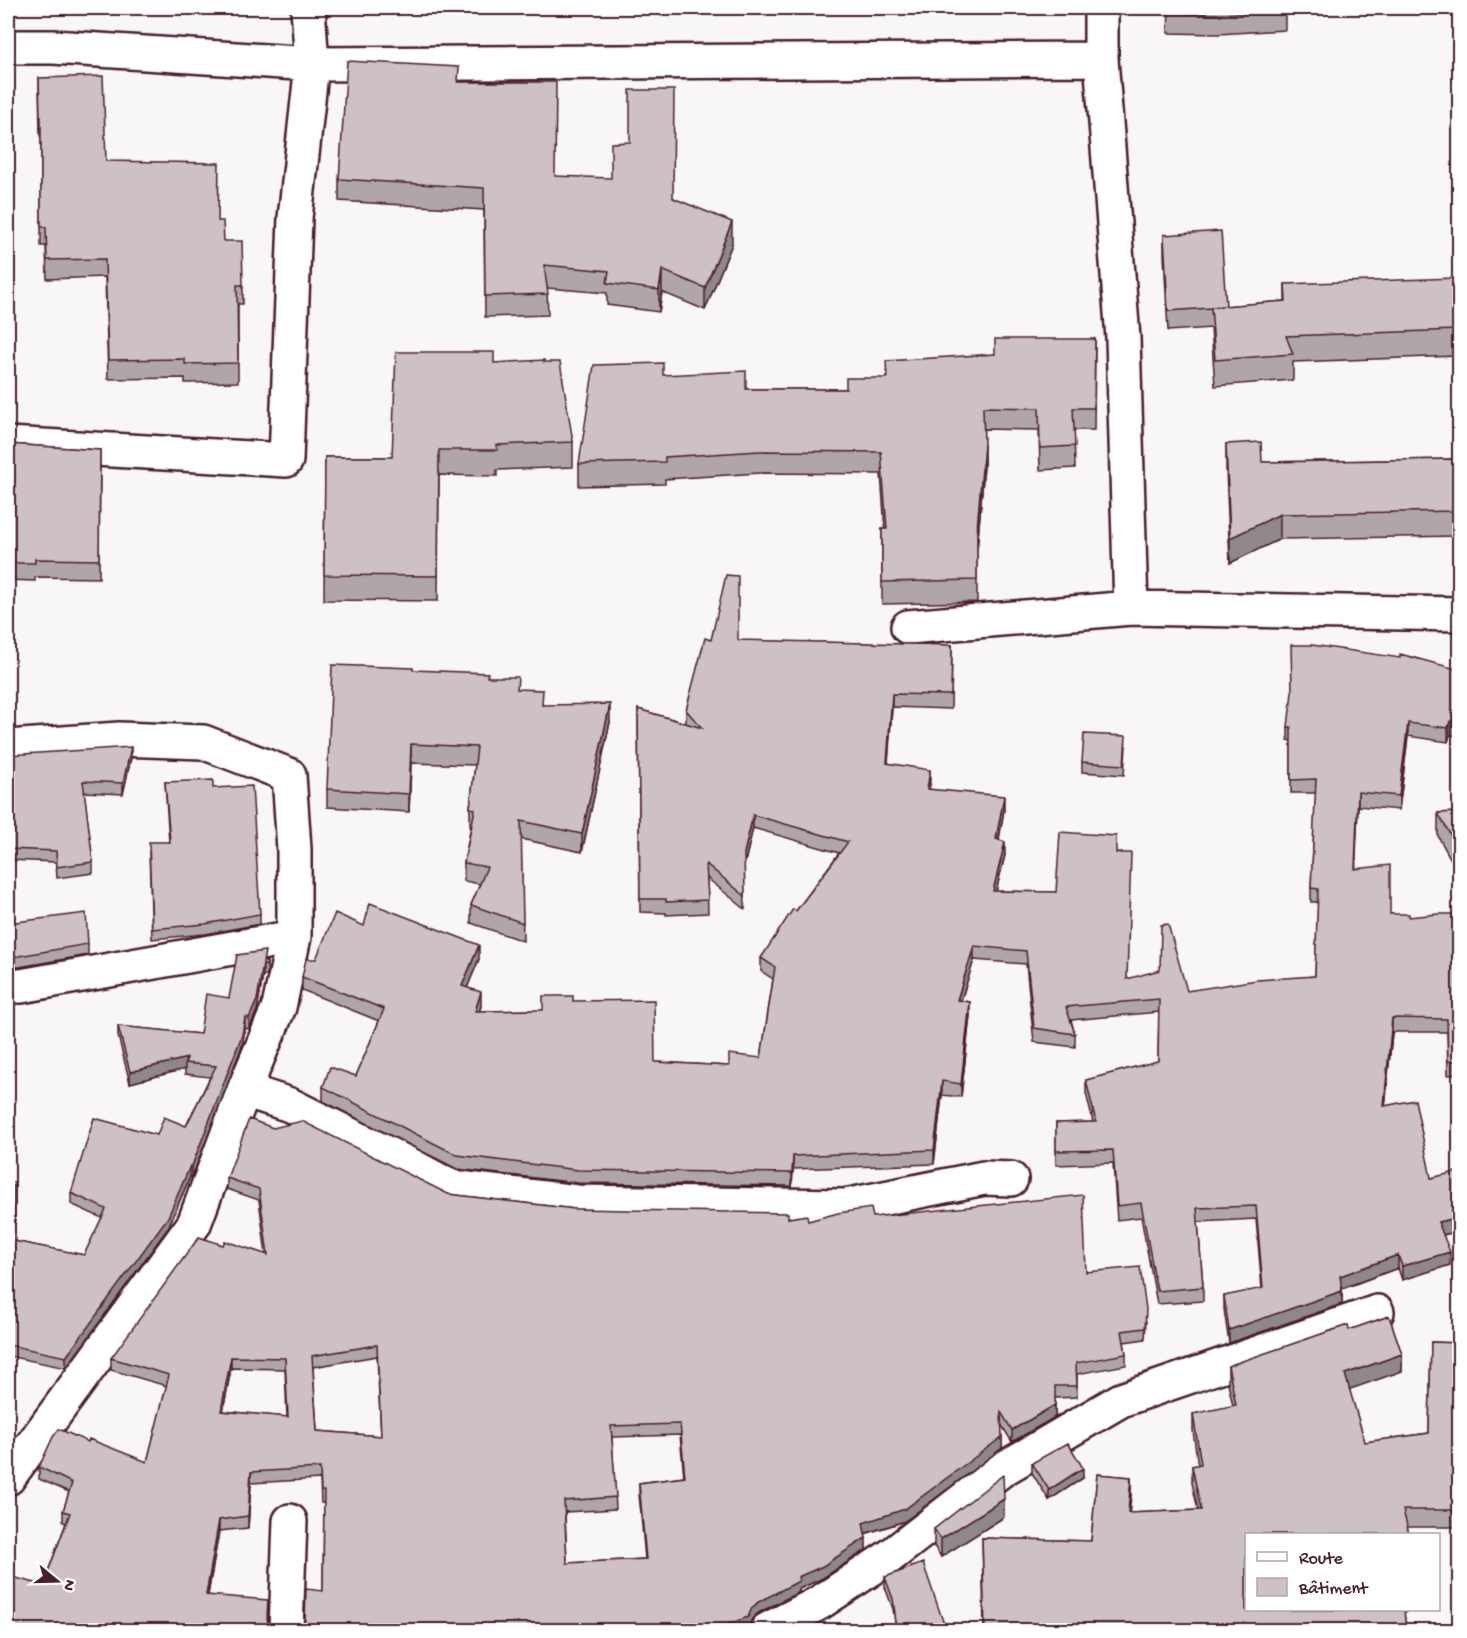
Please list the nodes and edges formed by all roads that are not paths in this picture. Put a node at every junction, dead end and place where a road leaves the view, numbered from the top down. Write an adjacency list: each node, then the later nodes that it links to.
1 (308, 8): 5 (street)
2 (1101, 8): 4 (street)
3 (8, 47): 5 (street)
4 (1101, 59): 5 (street); 7 (street)
5 (312, 64): 6 (street)
6 (8, 444)
7 (1131, 608): 8 (street); 9 (street)
8 (1460, 614)
9 (908, 627)
10 (8, 747): 11 (street)
11 (294, 937): 12 (street); 13 (street)
12 (8, 986)
13 (244, 1090): 14 (street); 16 (street)
14 (1011, 1179)
15 (1377, 1312): 19 (street)
16 (8, 1478)
17 (290, 1521): 18 (street)
18 (286, 1630)
19 (767, 1630)

